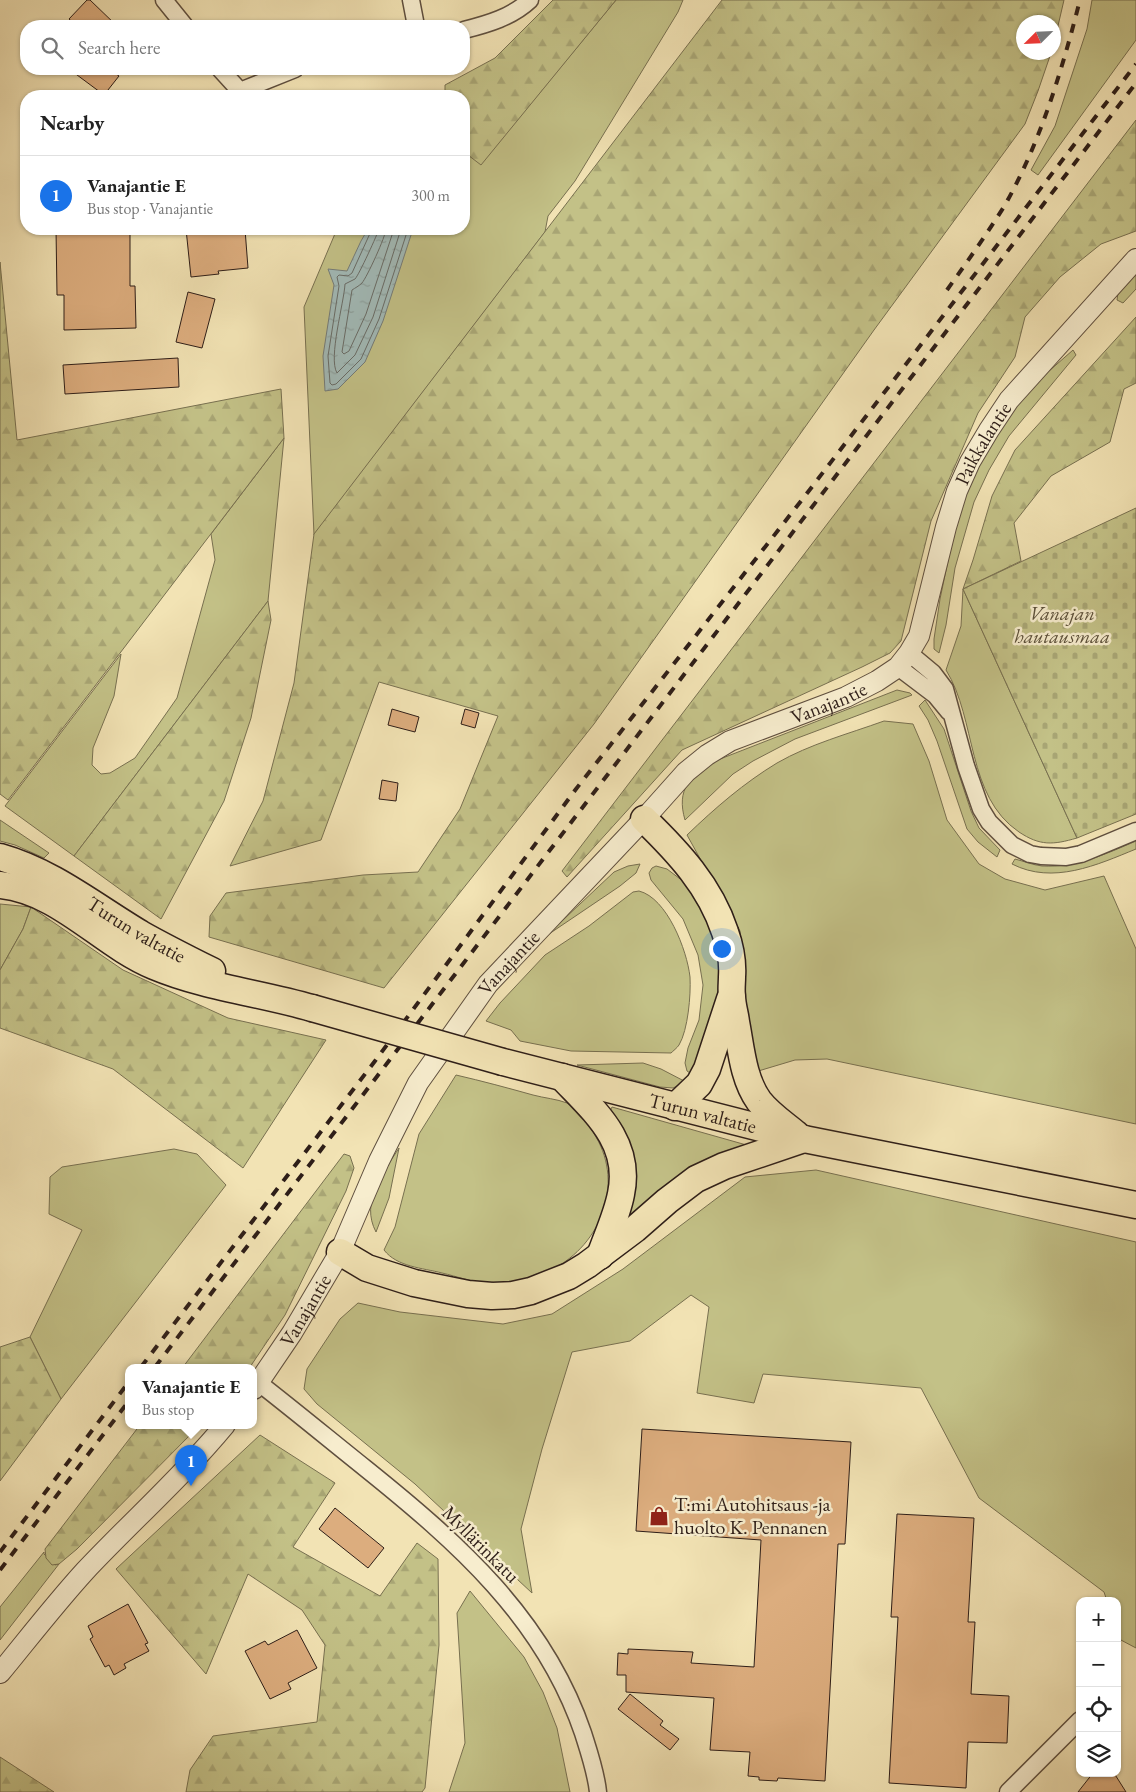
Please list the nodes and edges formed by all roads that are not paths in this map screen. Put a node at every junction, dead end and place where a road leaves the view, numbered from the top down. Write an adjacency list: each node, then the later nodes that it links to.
1 (164, 0): 4 (street)
2 (411, 0): 5 (street)
3 (530, 0): 6 (street)
4 (180, 20)
5 (415, 20)
6 (470, 28)
7 (225, 75): 9 (street)
8 (282, 75): 10 (street)
9 (238, 90)
10 (248, 90)
11 (1136, 259): 12 (street, Paikkalantie)
12 (904, 660): 13 (street, Vanajantie); 14 (street)
13 (644, 819): 17 (highway); 23 (street, Vanajantie)
14 (1136, 832)
15 (0, 857): 18 (highway, Turun valtatie)
16 (0, 885): 18 (highway, Turun valtatie)
17 (732, 996): 20 (highway); 21 (highway)
18 (275, 998): 19 (highway, Turun valtatie, bridge)
19 (562, 1077): 20 (highway, Turun valtatie); 24 (highway)
20 (675, 1107): 21 (highway, Turun valtatie)
21 (804, 1139): 22 (highway, Turun valtatie); 24 (highway)
22 (1136, 1205)
23 (340, 1252): 24 (highway); 25 (street, Vanajantie)
24 (600, 1256)
25 (257, 1385)
26 (257, 1387): 30 (street, Myllärinkatu)
27 (221, 1429): 28 (street)
28 (0, 1673)
29 (1076, 1724): 31 (street)
30 (598, 1792)
31 (1008, 1792)

